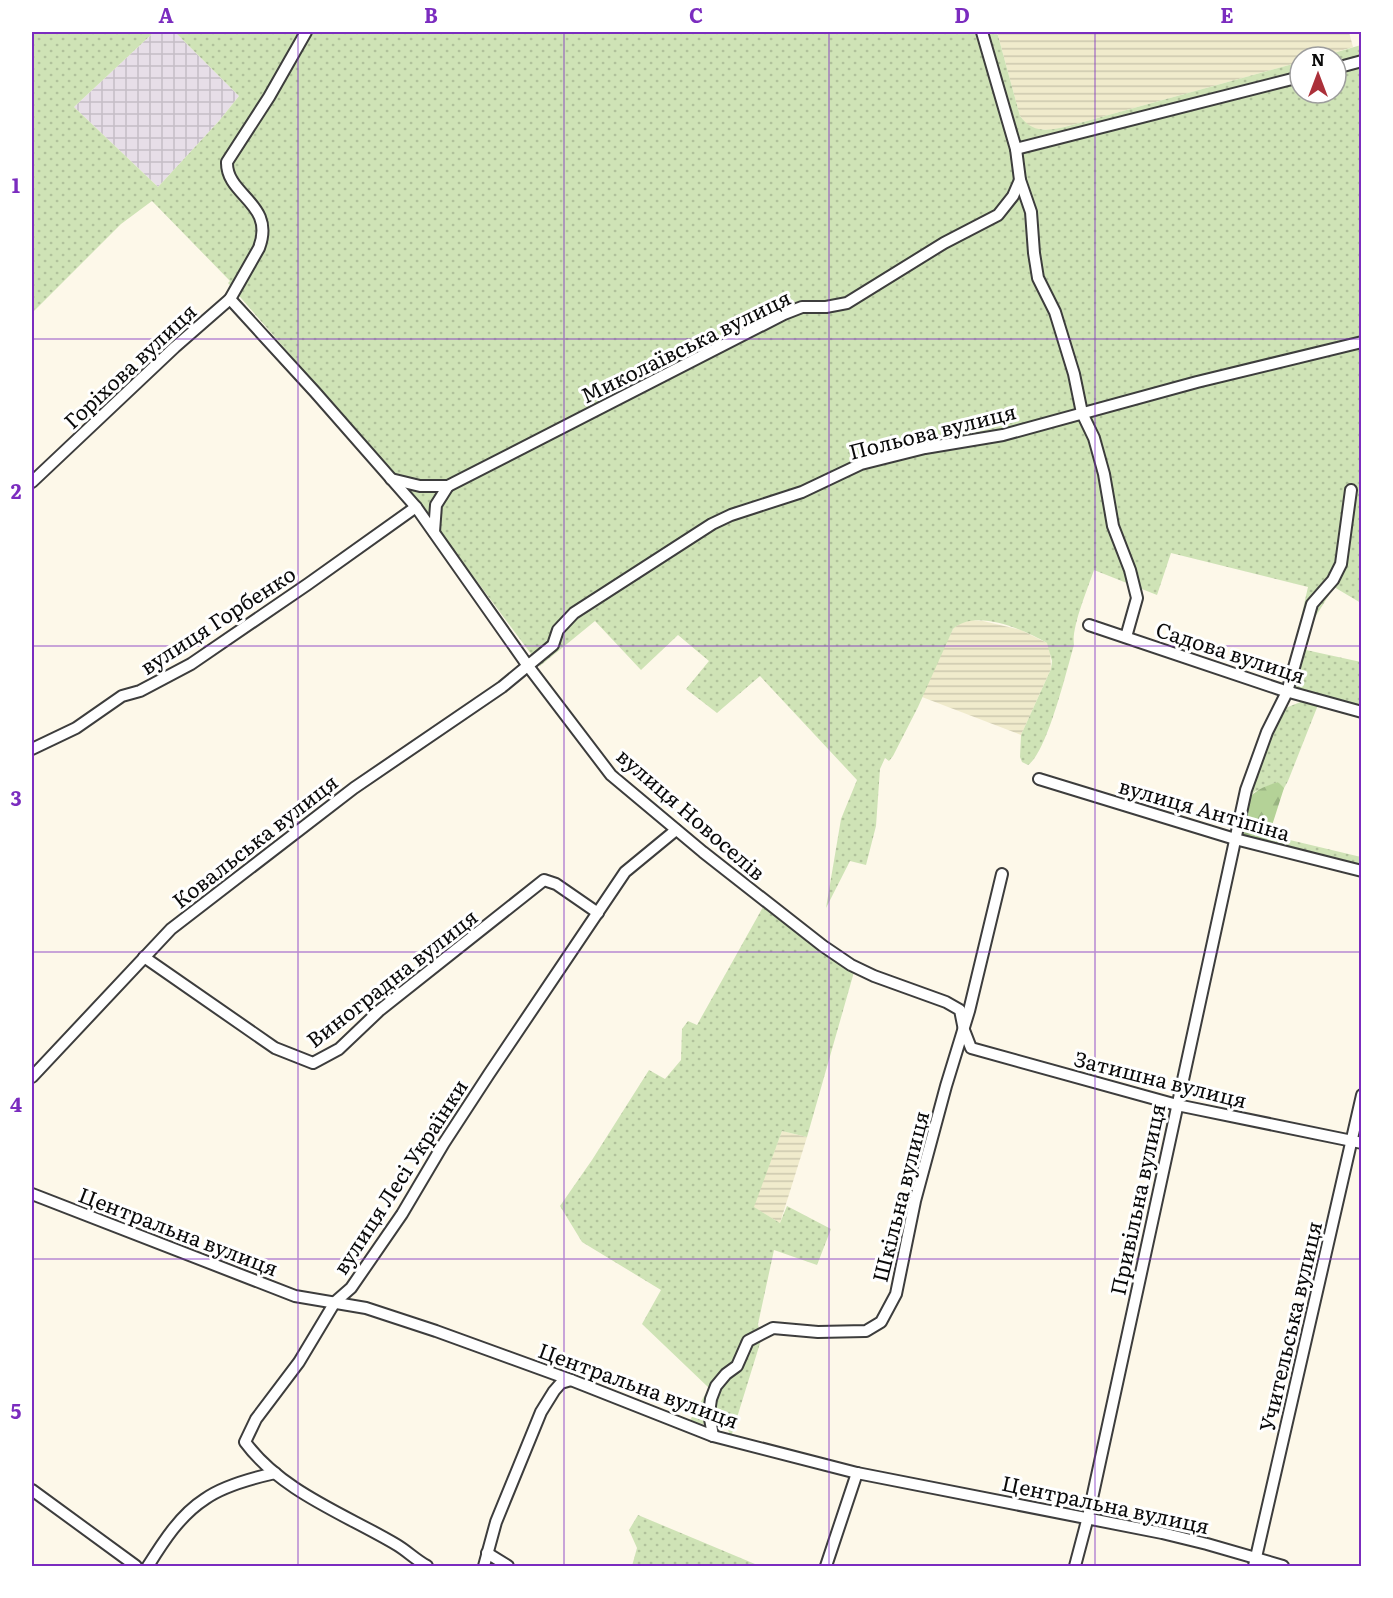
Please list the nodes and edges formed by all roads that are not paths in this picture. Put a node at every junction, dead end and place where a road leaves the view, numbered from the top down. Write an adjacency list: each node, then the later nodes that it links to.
1 (306, 32): 6 (street, Горіхова вулиця)
2 (982, 32): 4 (street)
3 (1288, 80): 4 (street)
4 (1016, 149): 5 (street)
5 (1020, 180): 8 (street); 11 (street, Миколаївська вулиця)
6 (230, 299): 9 (street, вулиця Новоселів); 10 (street, Горіхова вулиця)
7 (1362, 342): 8 (street, Польова вулиця)
8 (1083, 413): 16 (street); 17 (street, Польова вулиця)
9 (391, 479): 11 (street, Миколаївська вулиця); 13 (street, вулиця Новоселів)
10 (32, 482)
11 (448, 486): 14 (street)
12 (1351, 490): 18 (street, Привільна вулиця)
13 (416, 507): 14 (street, вулиця Новоселів); 20 (street, вулиця Горбенко)
14 (434, 532): 17 (street, вулиця Новоселів)
15 (1089, 625): 16 (street, Садова вулиця)
16 (1126, 637): 18 (street, Садова вулиця)
17 (528, 666): 22 (street, вулиця Новоселів); 27 (street, Ковальська вулиця)
18 (1287, 692): 19 (street, Садова вулиця); 23 (street, Привільна вулиця)
19 (1362, 712)
20 (32, 748)
21 (1039, 778): 23 (street, вулиця Антіпіна)
22 (676, 830): 26 (street, вулиця Лесі Українки); 28 (street, вулиця Новоселів)
23 (1235, 839): 24 (street, вулиця Антіпіна); 31 (street, Привільна вулиця)
24 (1362, 872)
25 (1002, 874): 28 (street, Шкільна вулиця)
26 (598, 913): 27 (street, Виноградна вулиця); 34 (street, вулиця Лесі Українки)
27 (144, 957): 29 (street, Ковальська вулиця)
28 (964, 1030): 31 (street, Затишна вулиця); 36 (street, Шкільна вулиця)
29 (32, 1077)
30 (1362, 1095): 32 (street, Учительська вулиця)
31 (1177, 1105): 32 (street, Затишна вулиця); 40 (street, Привільна вулиця)
32 (1356, 1142): 42 (street, Учительська вулиця)
33 (32, 1194): 34 (street, Центральна вулиця)
34 (335, 1302): 35 (street, Центральна вулиця); 37 (street, вулиця Лесі Українки)
35 (571, 1380): 36 (street, Центральна вулиця); 41 (street)
36 (713, 1436): 38 (street, Центральна вулиця)
37 (275, 1473): 44 (street); 45 (street)
38 (857, 1473): 40 (street, Центральна вулиця); 48 (street)
39 (32, 1490): 43 (street)
40 (1088, 1517): 42 (street, Центральна вулиця); 49 (street, Привільна вулиця)
41 (487, 1553): 46 (street); 47 (street)
42 (1254, 1562): 50 (street, Центральна вулиця)
43 (136, 1566)
44 (148, 1566)
45 (426, 1566)
46 (484, 1566)
47 (508, 1566)
48 (826, 1566)
49 (1075, 1566)
50 (1283, 1566)

